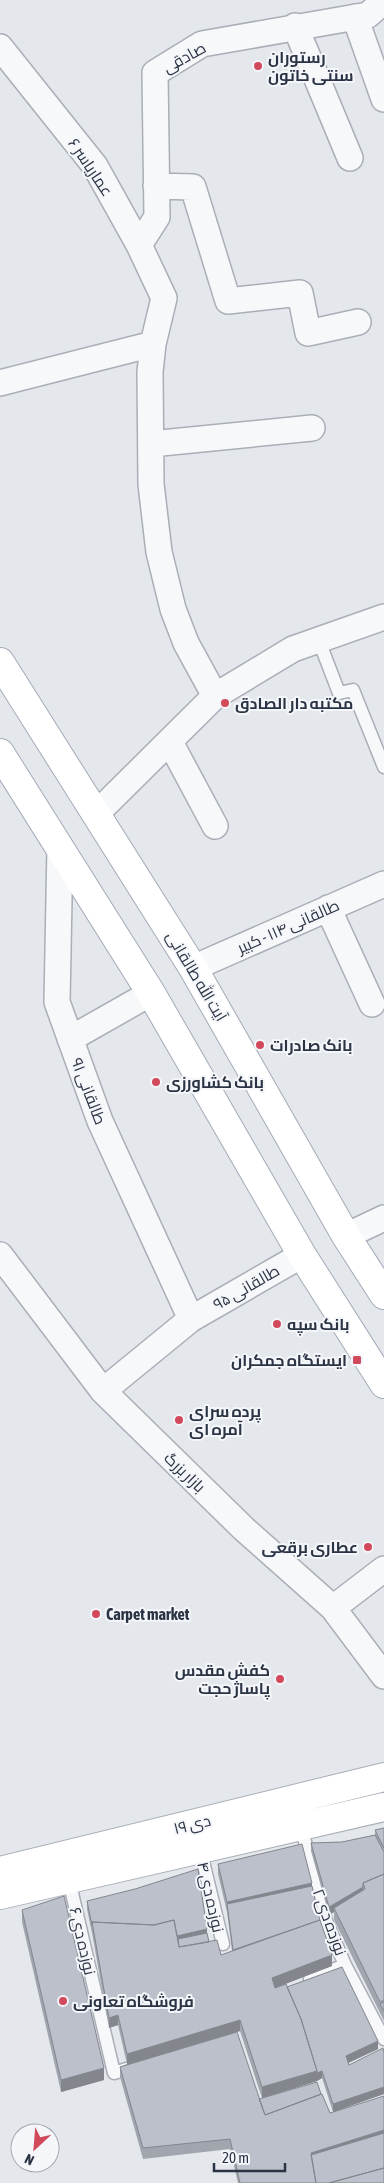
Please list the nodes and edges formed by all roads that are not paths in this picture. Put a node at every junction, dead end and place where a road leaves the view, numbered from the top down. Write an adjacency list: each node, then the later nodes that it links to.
1 (384, 1): 2 (street, صادقی)
2 (354, 17): 3 (street, صادقی); 5 (street)
3 (295, 26): 6 (street); 7 (street, صادقی)
4 (0, 47): 8 (street, عماریاسر ۶)
5 (384, 99)
6 (350, 158)
7 (156, 186): 8 (street, صادقی); 9 (street)
8 (139, 244): 10 (street, عماریاسر ۶)
9 (358, 322)
10 (153, 344): 11 (street); 13 (street)
11 (0, 382)
12 (312, 428): 13 (street)
13 (151, 444): 17 (street)
14 (384, 617): 15 (street)
15 (318, 641): 17 (street); 20 (lane)
16 (0, 662): 21 (main road, آیت الله طالقانی)
17 (215, 696): 18 (street)
18 (170, 742): 21 (street); 22 (street)
19 (0, 754): 23 (main road)
20 (384, 767)
21 (97, 813): 26 (main road, آیت الله طالقانی)
22 (215, 826)
23 (60, 847): 27 (main road); 29 (street, طالقانی ۹۱)
24 (384, 884): 25 (street, طالقانی ۱۱۴ - کبیر)
25 (328, 908): 26 (street, طالقانی ۱۱۴ - کبیر); 28 (street)
26 (193, 968): 31 (main road, آیت الله طالقانی)
27 (151, 993): 29 (street); 32 (main road)
28 (372, 1004)
29 (70, 1038): 35 (street, طالقانی ۹۱)
30 (384, 1218): 31 (street)
31 (346, 1236): 34 (main road, آیت الله طالقانی)
32 (302, 1254): 35 (street, طالقانی ۹۵); 36 (main road)
33 (0, 1255): 37 (street, بازار بزرگ)
34 (384, 1295)
35 (190, 1319): 37 (street, طالقانی ۹۵)
36 (384, 1384)
37 (103, 1391): 39 (street, بازار بزرگ)
38 (384, 1569): 39 (street)
39 (333, 1608): 40 (street, بازار بزرگ)
40 (384, 1676)
41 (384, 1777): 42 (main road, ۱۹ دی)
42 (294, 1798): 44 (lane, نوزده دی ۲); 46 (main road, ۱۹ دی)
43 (384, 1807): 44 (main road, ۱۹ دی)
44 (300, 1826): 45 (main road, ۱۹ دی); 50 (lane, نوزده دی ۲)
45 (200, 1849): 46 (main road, ۱۹ دی); 51 (lane, نوزده دی ۴)
46 (66, 1868): 47 (main road, ۱۹ دی); 48 (main road, ۱۹ دی); 55 (lane, نوزده دی ۶)
47 (0, 1871)
48 (0, 1895)
49 (340, 1912): 50 (lane)
50 (326, 1921): 52 (lane, نوزده دی ۲)
51 (223, 1944)
52 (345, 1965): 53 (lane); 54 (lane, نوزده دی ۲)
53 (295, 1985)
54 (384, 2039)
55 (150, 2063)

